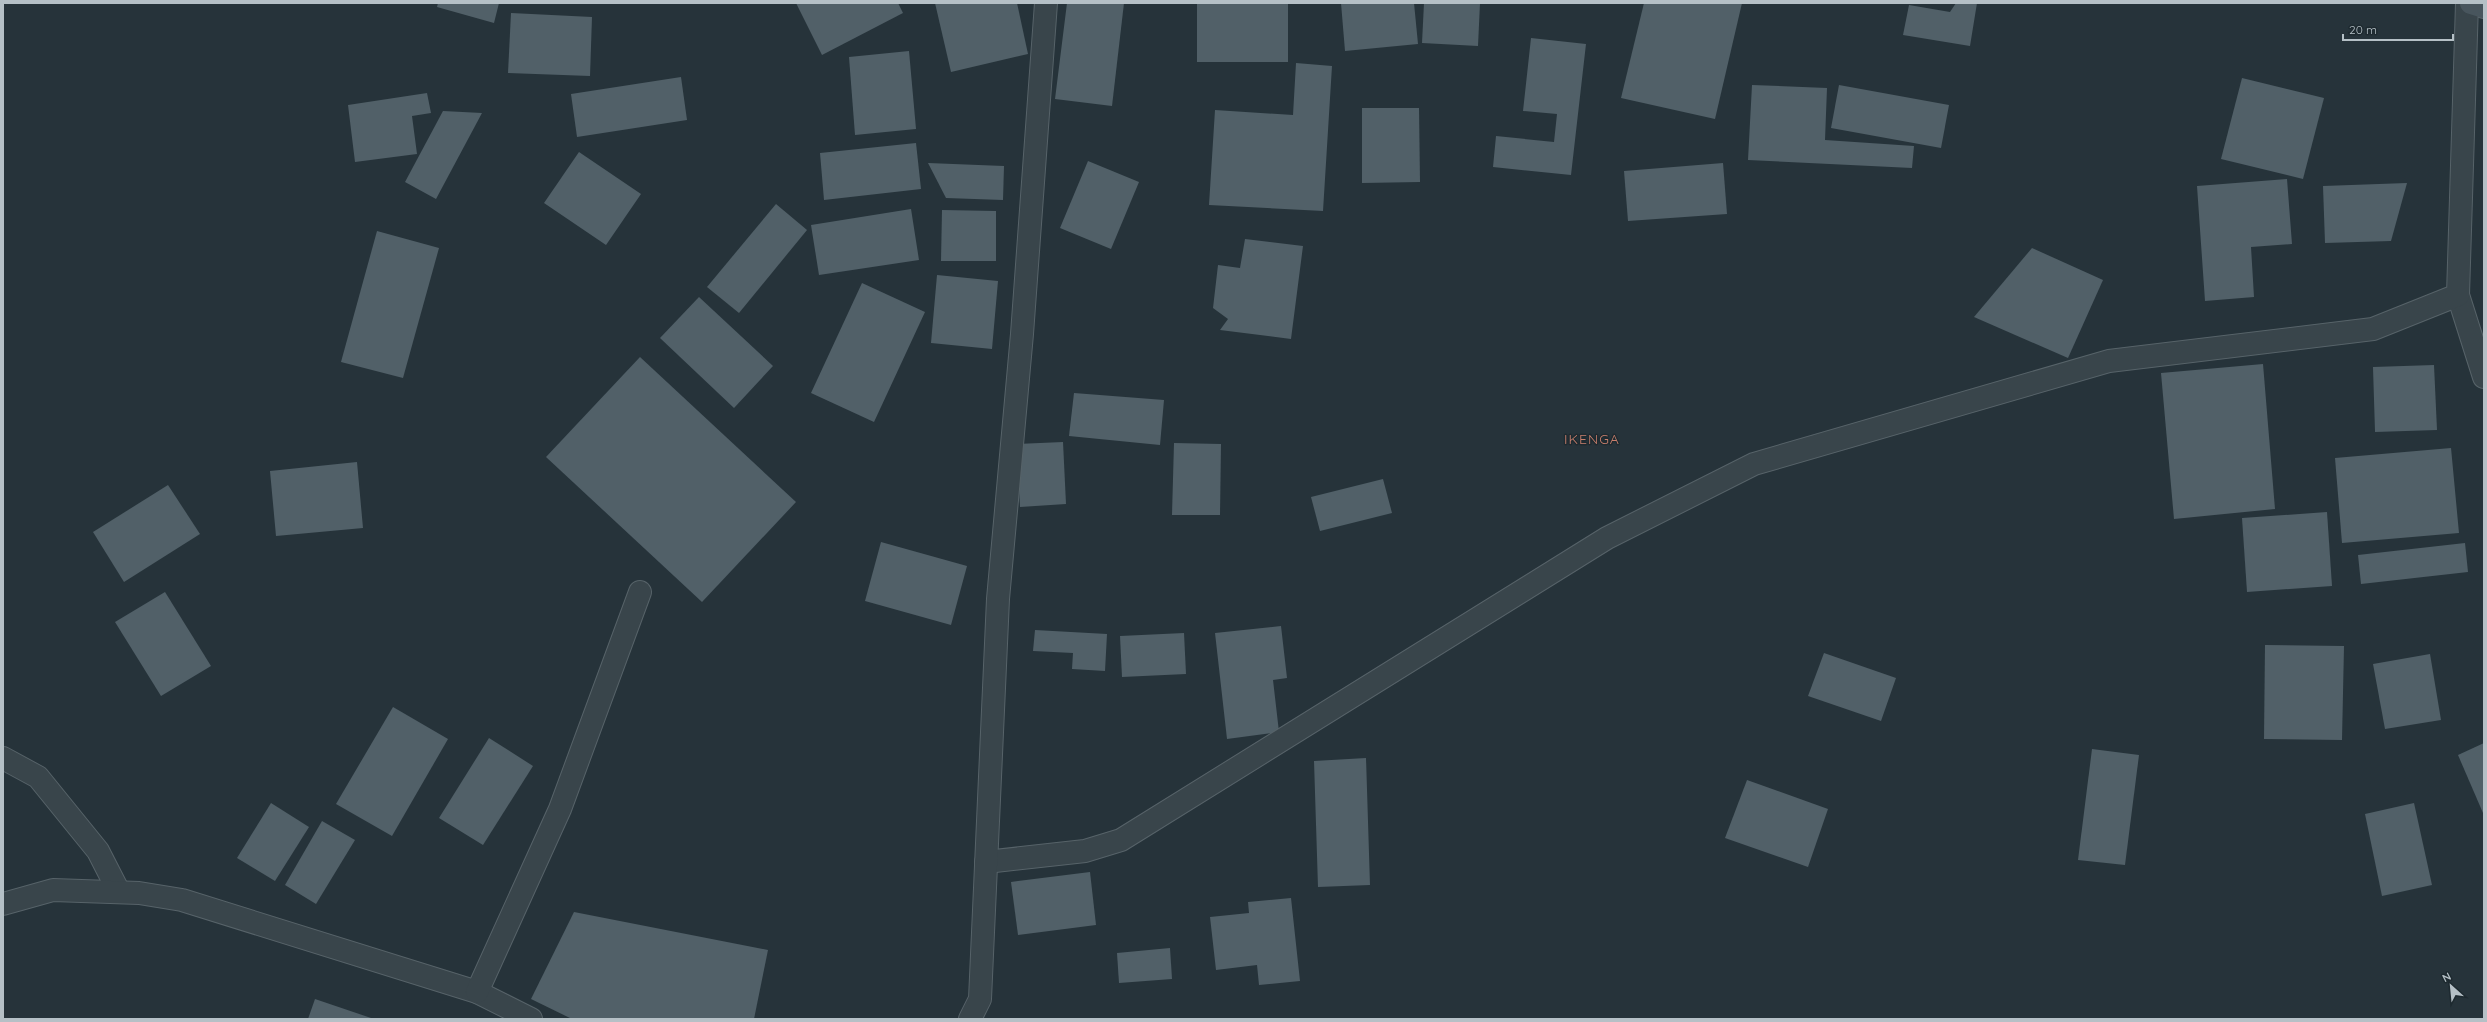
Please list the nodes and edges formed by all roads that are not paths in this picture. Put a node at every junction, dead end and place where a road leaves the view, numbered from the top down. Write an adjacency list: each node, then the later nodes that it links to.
1 (1046, 3): 9 (street)
2 (2467, 3): 5 (street)
3 (2471, 3): 4 (main road)
4 (2484, 7)
5 (2458, 295): 6 (street); 9 (street)
6 (2484, 377)
7 (640, 592): 12 (street)
8 (3, 758): 10 (street)
9 (986, 862): 14 (street)
10 (119, 892): 11 (street); 12 (street)
11 (3, 904)
12 (477, 992): 13 (street)
13 (531, 1019)
14 (970, 1019)

